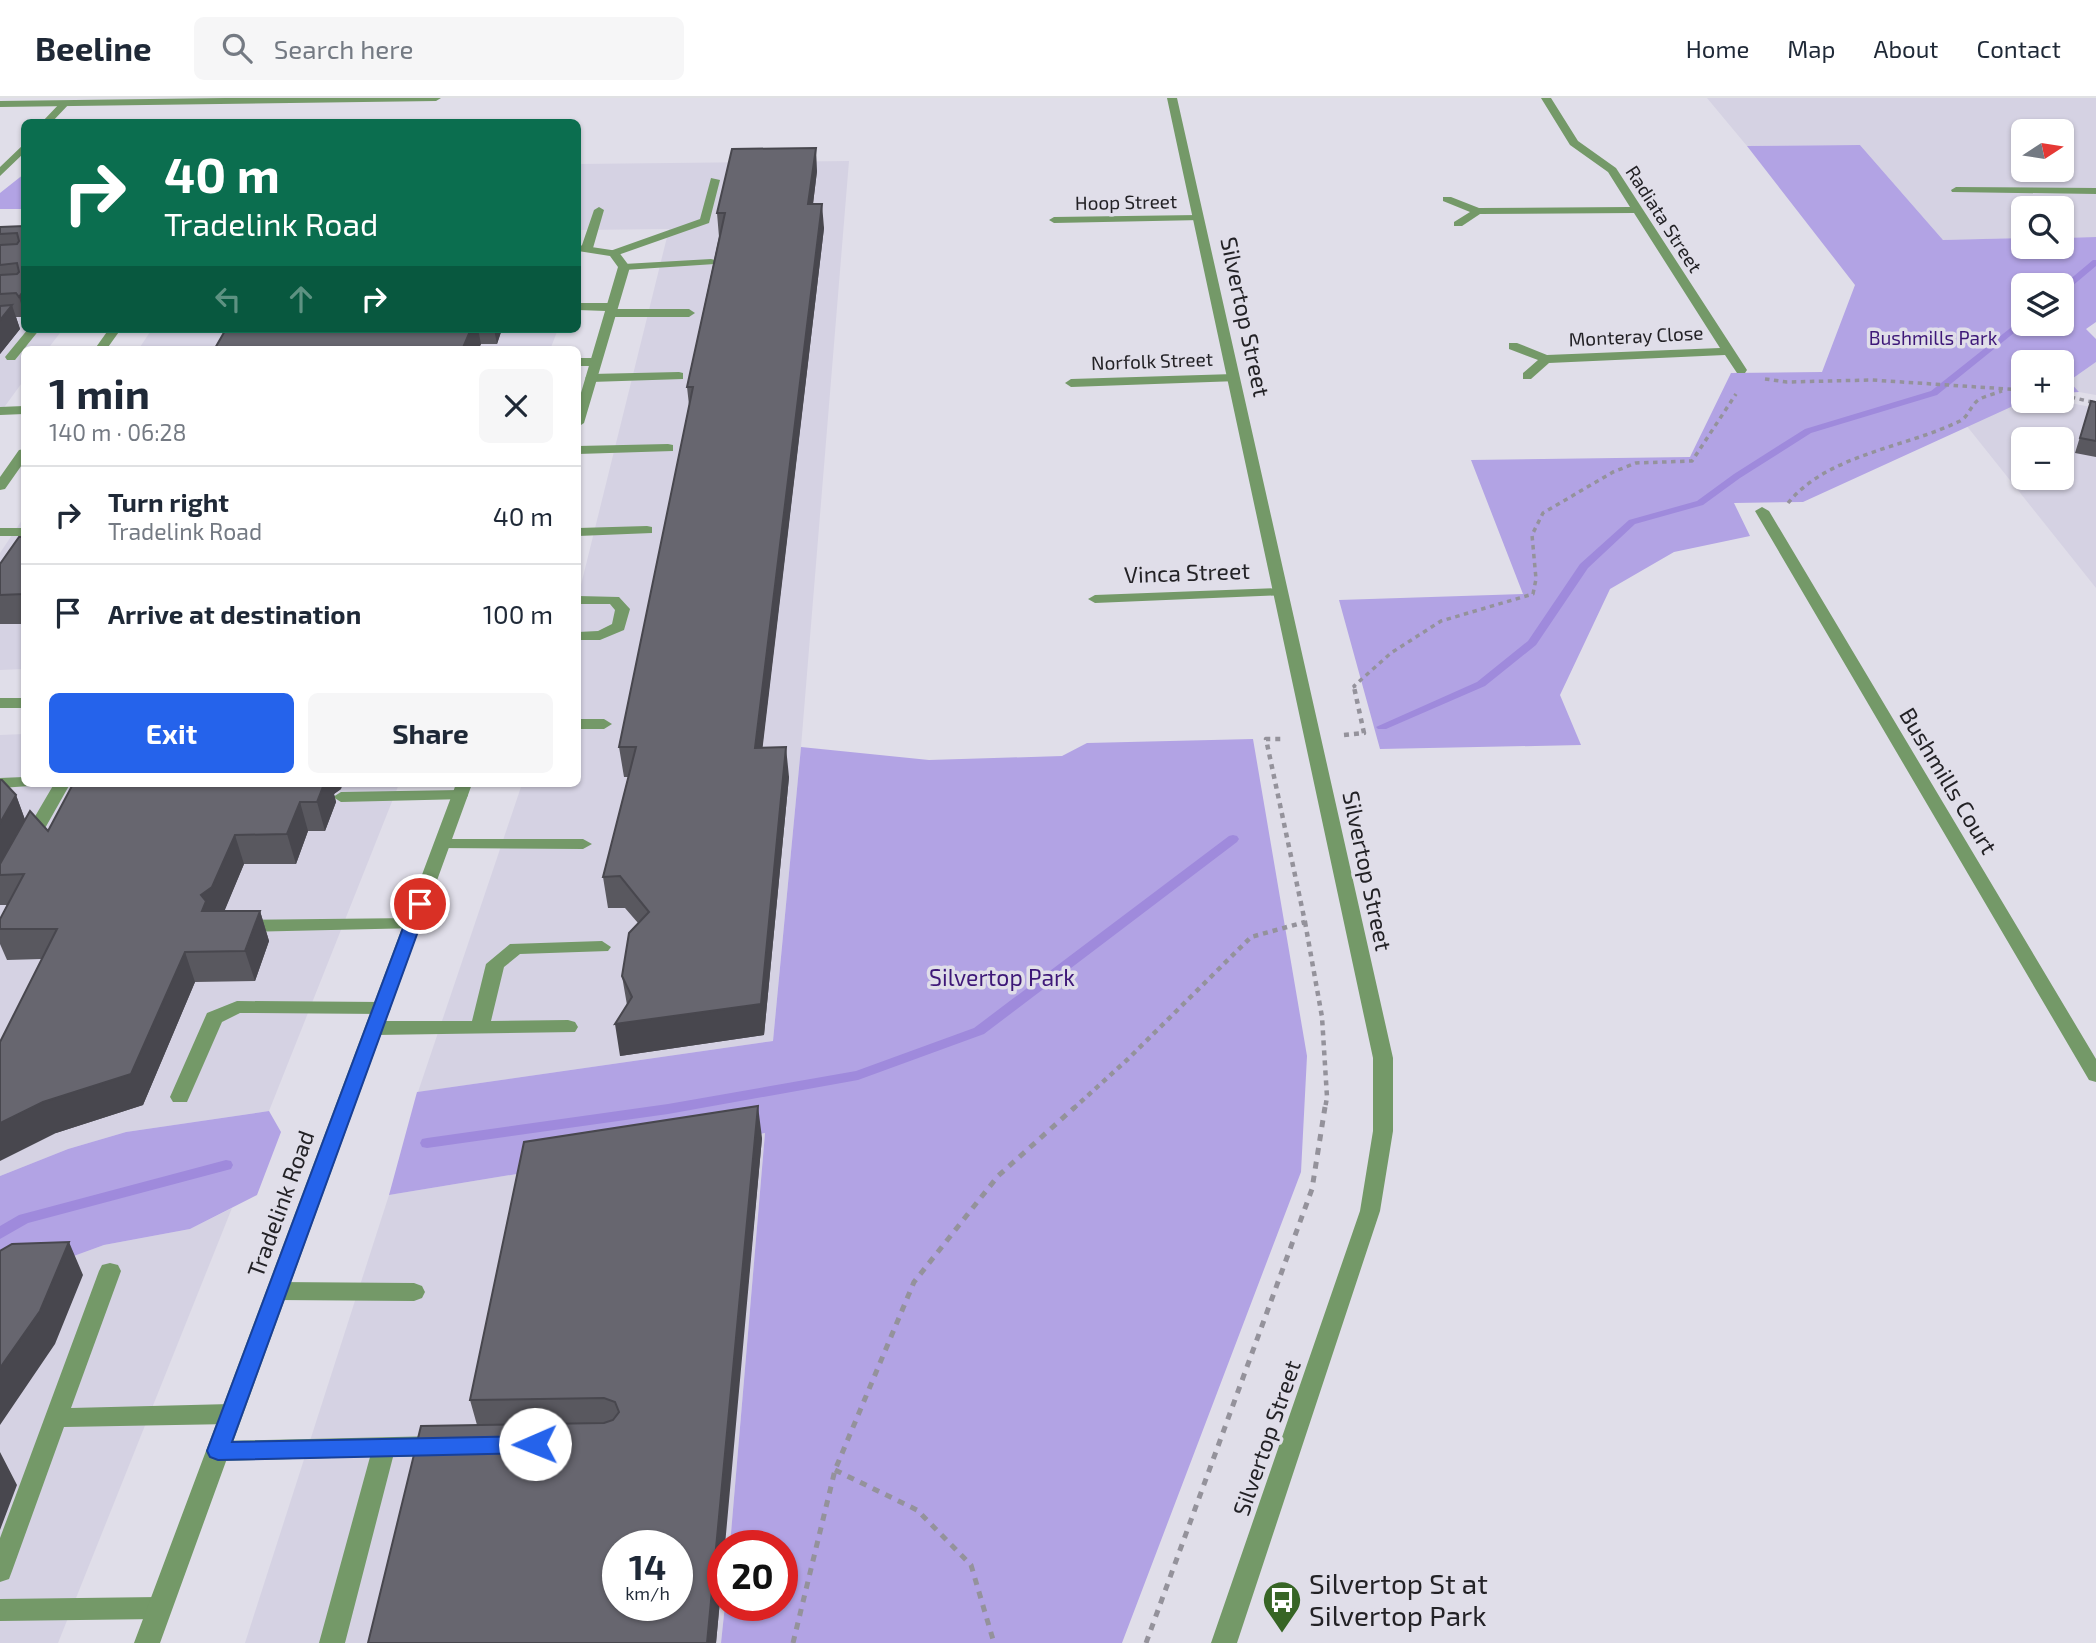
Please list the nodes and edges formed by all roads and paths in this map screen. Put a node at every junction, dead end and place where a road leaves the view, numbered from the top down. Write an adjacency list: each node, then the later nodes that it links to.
1 (436, 98): 4 (street)
2 (1172, 98): 17 (street, Silvertop Street)
3 (1546, 98): 15 (street, Radiata Street)
4 (152, 99): 5 (street)
5 (65, 103): 6 (street); 7 (street)
6 (0, 104)
7 (50, 119)
8 (21, 151): 9 (street)
9 (0, 173)
10 (715, 180): 21 (street)
11 (1956, 190): 12 (street)
12 (2096, 191)
13 (1447, 199): 16 (street)
14 (599, 210): 20 (street)
15 (1637, 210): 16 (street); 29 (street, Radiata Street)
16 (1478, 211): 19 (street)
17 (1198, 218): 18 (street, Hoop Street); 38 (street, Silvertop Street)
18 (1054, 220)
19 (1458, 224)
20 (582, 248): 21 (street)
21 (614, 253): 23 (street)
22 (711, 262): 23 (street)
23 (624, 267): 25 (street)
24 (581, 307): 25 (street)
25 (611, 310): 26 (street); 33 (street)
26 (689, 313)
27 (31, 333): 30 (street)
28 (1513, 346): 31 (street, Monteray Close)
29 (1728, 351): 31 (street, Monteray Close); 34 (street, Radiata Street)
30 (12, 357)
31 (1546, 359): 36 (street, Monteray Close)
32 (581, 362): 33 (street)
33 (596, 362): 37 (street)
34 (1741, 370): 39 (path)
35 (679, 376): 37 (street)
36 (1527, 376)
37 (591, 378): 49 (street)
38 (1234, 378): 40 (street, Norfolk Street); 59 (street, Silvertop Street)
39 (1769, 380): 41 (path); 43 (path)
40 (1071, 383)
41 (1758, 385)
42 (1746, 390): 67 (path)
43 (2003, 390): 44 (path); 54 (path)
44 (2011, 390)
45 (2074, 397): 46 (path)
46 (2096, 402)
47 (21, 410): 48 (street)
48 (0, 411)
49 (581, 412)
50 (668, 448): 51 (street)
51 (581, 450)
52 (21, 460): 53 (street)
53 (0, 486)
54 (1762, 511): 83 (street, Bushmills Court)
55 (647, 530): 58 (street)
56 (0, 532): 57 (street)
57 (21, 532)
58 (581, 532)
59 (1281, 592): 60 (street, Vinca Street); 67 (street, Silvertop Street)
60 (1095, 599)
61 (581, 600): 62 (street)
62 (581, 636)
63 (0, 703): 64 (street)
64 (21, 703)
65 (581, 724): 66 (street)
66 (604, 724)
67 (1313, 738): 76 (path); 102 (street, Silvertop Street)
68 (21, 782): 69 (street)
69 (0, 783)
70 (60, 787): 75 (street)
71 (462, 789): 72 (street); 73 (street, Tradelink Road)
72 (341, 797)
73 (443, 844): 74 (street); 77 (street, Tradelink Road)
74 (583, 844)
75 (20, 857)
76 (1305, 922): 93 (path); 101 (path)
77 (412, 924): 78 (street); 80 (street, Tradelink Road)
78 (222, 926)
79 (602, 947): 81 (street)
80 (378, 1018): 81 (street); 84 (street); 86 (street, Tradelink Road)
81 (481, 1027): 82 (street)
82 (568, 1027)
83 (2096, 1075)
84 (180, 1097)
85 (110, 1271): 89 (street)
86 (277, 1290): 87 (street); 88 (street, Tradelink Road)
87 (414, 1292)
88 (231, 1414): 89 (street); 92 (street, Tradelink Road)
89 (56, 1418): 94 (street)
90 (464, 1446): 91 (street)
91 (384, 1447): 92 (street); 98 (street)
92 (218, 1451): 95 (street, Tradelink Road)
93 (835, 1470): 99 (path); 100 (path)
94 (0, 1571)
95 (159, 1608): 96 (street); 97 (street, Tradelink Road)
96 (0, 1609)
97 (147, 1643)
98 (331, 1643)
99 (793, 1643)
100 (994, 1643)
101 (1146, 1643)
102 (1224, 1643)

